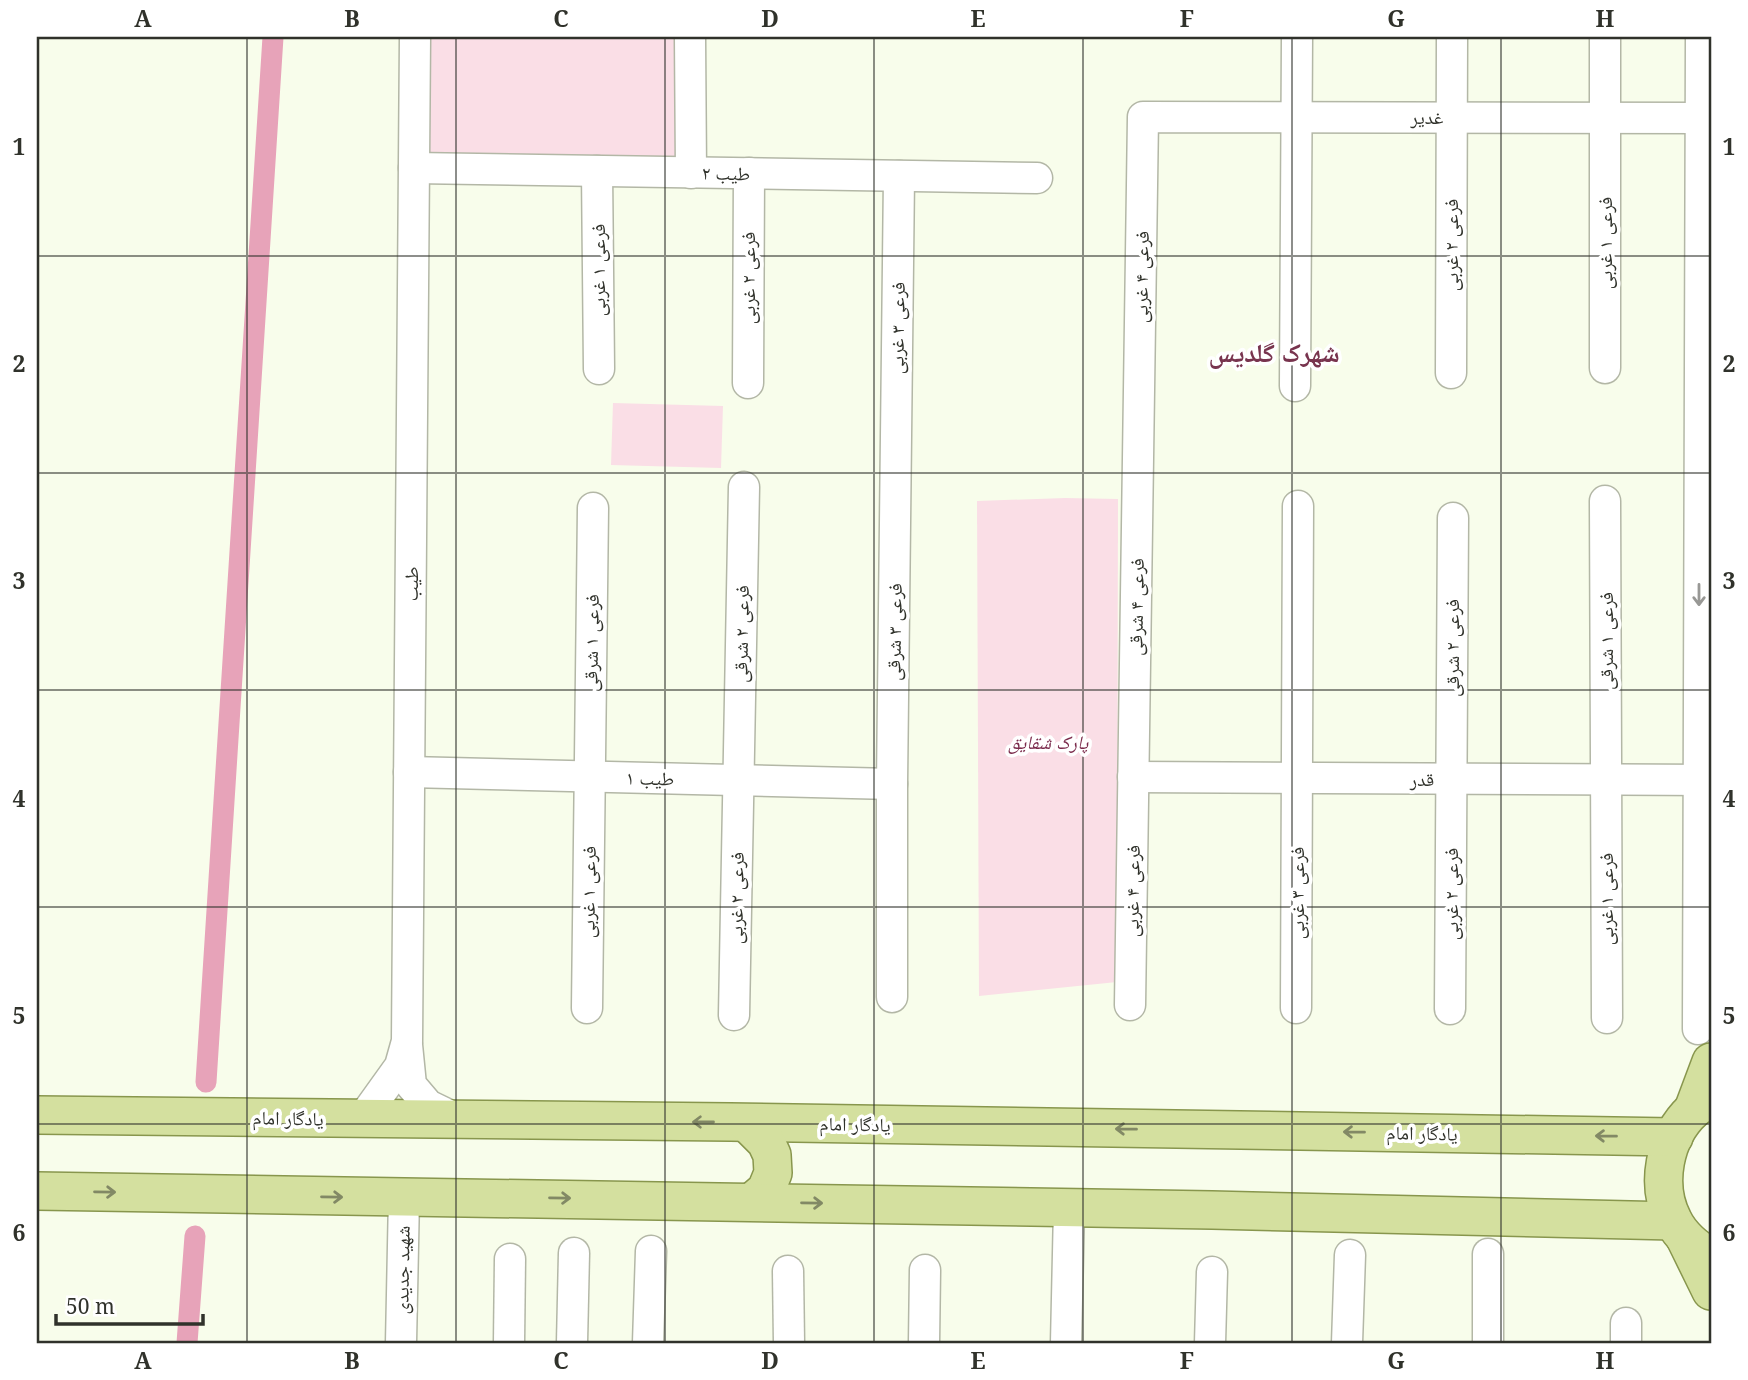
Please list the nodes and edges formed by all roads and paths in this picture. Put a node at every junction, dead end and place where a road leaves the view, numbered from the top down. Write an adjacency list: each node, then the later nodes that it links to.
1 (415, 37): 12 (street, طیب)
2 (691, 37): 14 (street)
3 (1297, 37): 8 (street)
4 (1452, 37): 9 (street)
5 (1605, 37): 10 (street)
6 (1701, 37): 11 (street)
7 (1143, 117): 8 (street, غدیر); 23 (street, فرعی ۴ غربی)
8 (1297, 117): 9 (street, غدیر); 22 (street)
9 (1452, 117): 10 (street, غدیر); 20 (street, فرعی ۲ غربی)
10 (1606, 118): 11 (street, غدیر); 18 (street, فرعی ۱ غربی)
11 (1706, 118): 37 (street, one-way to 37)
12 (414, 169): 13 (street, طیب ۲); 30 (street, طیب)
13 (597, 171): 14 (street, طیب ۲); 19 (street, فرعی ۱ غربی)
14 (691, 173): 15 (street, طیب ۲)
15 (749, 173): 16 (street, طیب ۲); 21 (street, فرعی ۲ غربی)
16 (899, 176): 17 (street, طیب ۲); 24 (street, فرعی ۳ غربی)
17 (1037, 178)
18 (1605, 368)
19 (599, 369)
20 (1451, 373)
21 (748, 383)
22 (1295, 386)
23 (1139, 437): 32 (street, فرعی ۴ شرقی)
24 (895, 480): 38 (street, فرعی ۳ شرقی)
25 (744, 487): 35 (street, فرعی ۲ شرقی)
26 (1605, 502): 36 (street, فرعی ۱ شرقی)
27 (1298, 506): 33 (street)
28 (593, 509): 31 (street, فرعی ۱ شرقی)
29 (1453, 518): 34 (street, فرعی ۲ شرقی)
30 (409, 772): 31 (street, طیب ۱); 46 (street, طیب)
31 (590, 777): 35 (street, طیب ۱); 41 (street, فرعی ۱ غربی)
32 (1133, 777): 33 (street, قدر); 40 (street, فرعی ۴ غربی)
33 (1297, 778): 34 (street, قدر); 42 (street, فرعی ۳ غربی)
34 (1451, 779): 36 (street, قدر); 43 (street, فرعی ۲ غربی)
35 (738, 780): 38 (street, طیب ۱); 44 (street, فرعی ۲ غربی)
36 (1606, 780): 37 (street, قدر); 45 (street, فرعی ۱ غربی)
37 (1705, 780): 47 (street)
38 (892, 784): 39 (street)
39 (892, 997)
40 (1130, 1005)
41 (587, 1008)
42 (1296, 1008)
43 (1450, 1009)
44 (734, 1015)
45 (1607, 1018)
46 (407, 1041): 50 (street, طیب); 51 (street)
47 (1704, 1045): 49 (main road)
48 (37, 1115): 50 (main road, یادگار امام)
49 (1693, 1115): 52 (main road, یادگار امام, one-way to 52); 57 (main road)
50 (362, 1119): 51 (main road, یادگار امام)
51 (459, 1120): 52 (main road, یادگار امام, one-way to 51)
52 (747, 1123): 55 (main road)
53 (37, 1191): 54 (main road, one-way to 54)
54 (404, 1197): 55 (main road, one-way to 55); 67 (street, شهید جدیدی)
55 (752, 1202): 56 (main road, one-way to 56)
56 (1069, 1209): 57 (main road); 73 (street)
57 (1690, 1238): 66 (main road)
58 (651, 1251): 70 (street)
59 (574, 1253): 69 (street)
60 (1488, 1254): 76 (street)
61 (1350, 1255): 75 (street)
62 (510, 1259): 68 (street)
63 (925, 1270): 72 (street)
64 (788, 1271): 71 (street)
65 (1212, 1272): 74 (street)
66 (1711, 1290)
67 (401, 1343)
68 (509, 1343)
69 (572, 1343)
70 (648, 1343)
71 (789, 1343)
72 (924, 1343)
73 (1066, 1343)
74 (1210, 1343)
75 (1347, 1343)
76 (1489, 1343)

